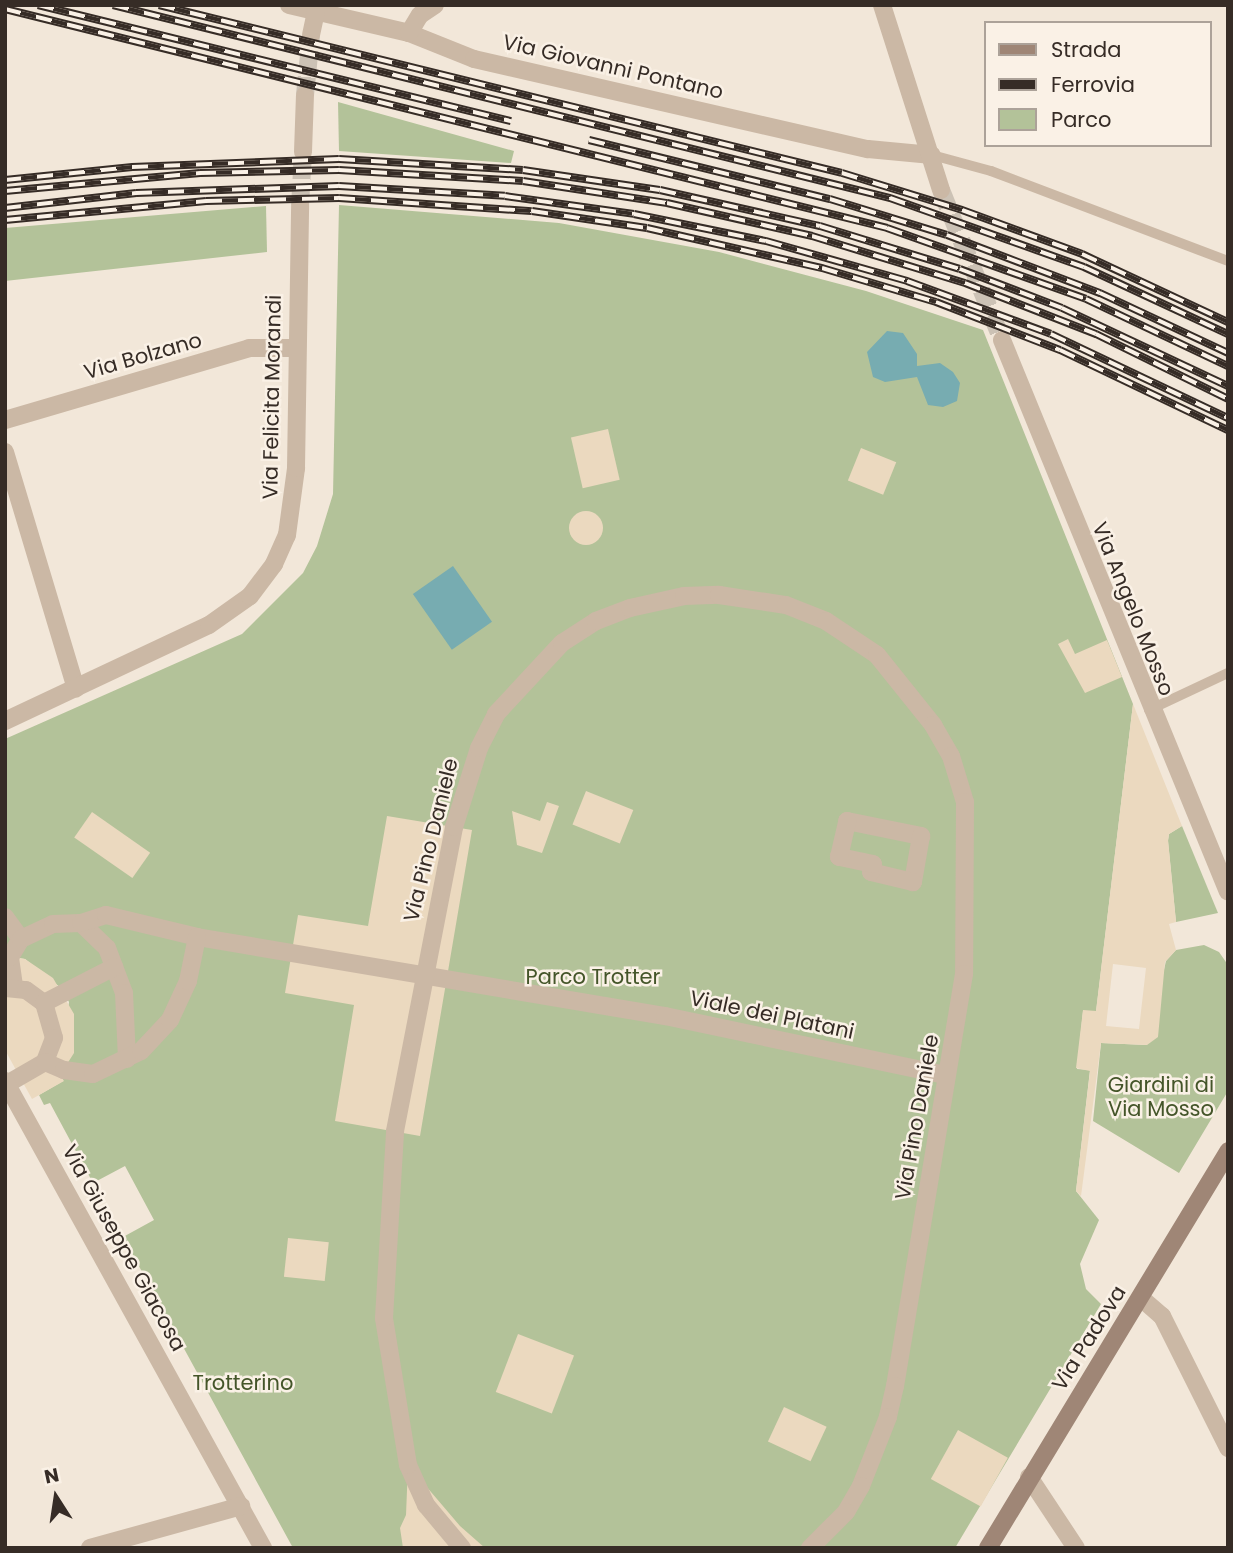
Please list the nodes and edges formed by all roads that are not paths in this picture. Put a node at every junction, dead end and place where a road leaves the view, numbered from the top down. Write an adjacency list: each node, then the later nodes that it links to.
1 (289, 5): 4 (street, Via Giovanni Pontano)
2 (436, 5): 5 (street)
3 (882, 5): 9 (street)
4 (316, 12): 5 (street, Via Giovanni Pontano); 6 (street)
5 (410, 33): 9 (street, Via Giovanni Pontano)
6 (311, 35)
7 (304, 95): 8 (street)
8 (303, 152)
9 (932, 155): 10 (street); 12 (lane)
10 (941, 190)
11 (300, 206): 14 (street, Via Felicita Morandi)
12 (1228, 261)
13 (1002, 340): 19 (street, Via Angelo Mosso)
14 (296, 348): 15 (street, Via Bolzano); 18 (street, Via Felicita Morandi)
15 (5, 421)
16 (5, 452): 18 (street)
17 (1228, 673): 19 (lane)
18 (76, 689): 20 (street, Via Felicita Morandi)
19 (1149, 710): 22 (street, Via Angelo Mosso)
20 (5, 721)
21 (918, 836): 21 (street)
22 (1228, 892)
23 (5, 917): 26 (street)
24 (81, 923): 25 (street, Viale dei Platani); 26 (street); 27 (street)
25 (197, 937): 28 (street, Viale dei Platani); 31 (street)
26 (21, 939): 29 (street)
27 (114, 967): 30 (street); 31 (street)
28 (422, 975): 33 (street, Viale dei Platani); 33 (street, Via Pino Daniele); 42 (street, Via Pino Daniele)
29 (10, 987): 30 (street)
30 (44, 1003): 32 (street)
31 (127, 1059): 32 (street)
32 (45, 1062): 34 (street)
33 (946, 1075): 43 (street, Via Pino Daniele)
34 (6, 1083): 39 (street, Via Giuseppe Giacosa)
35 (1228, 1151): 36 (street, Via Padova)
36 (1141, 1298): 37 (street); 38 (street, Via Padova)
37 (1228, 1448)
38 (1029, 1477): 44 (street, Via Padova); 45 (street)
39 (241, 1506): 40 (street); 41 (street, Via Giuseppe Giacosa)
40 (90, 1548)
41 (263, 1548)
42 (462, 1548)
43 (810, 1548)
44 (988, 1548)
45 (1076, 1548)

